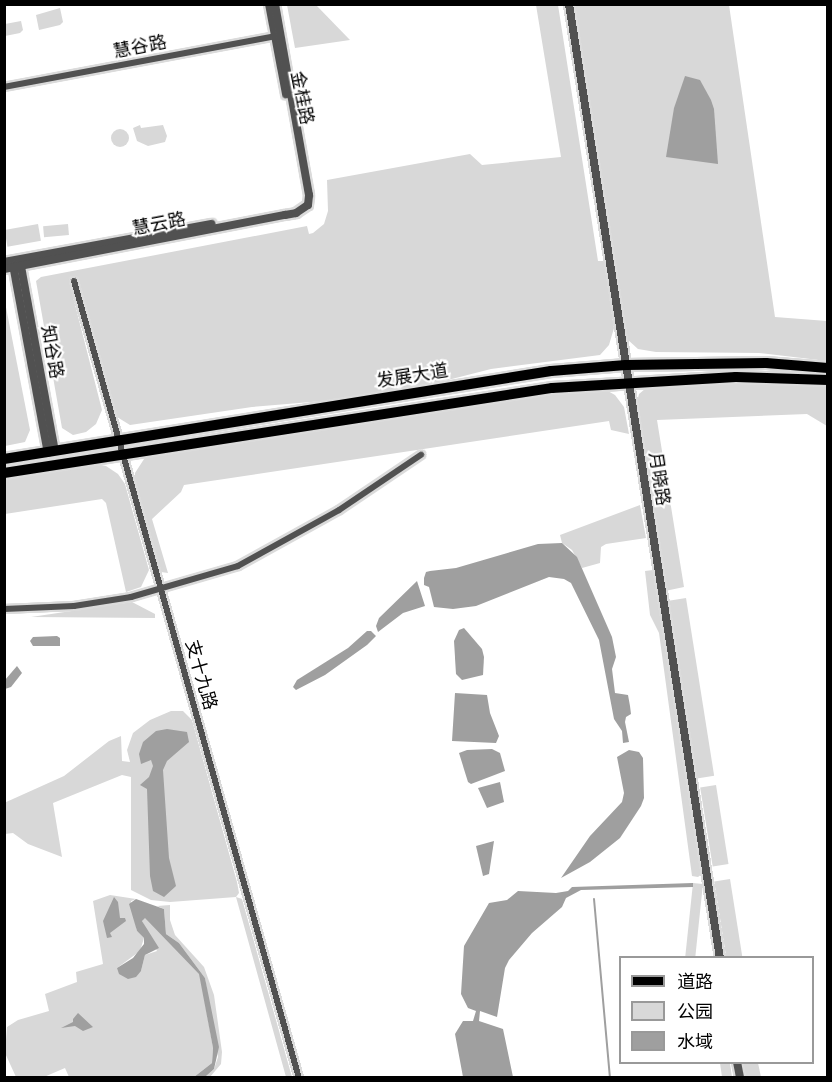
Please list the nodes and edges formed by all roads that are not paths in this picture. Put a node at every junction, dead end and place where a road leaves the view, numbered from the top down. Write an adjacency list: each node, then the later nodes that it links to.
1 (269, 4): 4 (street, 金桂路)
2 (275, 4): 4 (street, 金桂路)
3 (569, 4): 10 (street, 月晓路)
4 (278, 36): 5 (street, 慧谷路); 6 (street, 金桂路)
5 (4, 87)
6 (307, 196): 7 (street, 慧云路)
7 (14, 263): 8 (street, 慧云路); 15 (street, 知谷路)
8 (4, 269)
9 (74, 281): 14 (street, 支十九路)
10 (626, 365): 11 (main road, 发展大道); 13 (street, 月晓路); 14 (main road, 发展大道)
11 (828, 368)
12 (828, 380): 13 (main road, 发展大道)
13 (628, 381): 16 (main road, 发展大道); 22 (street, 月晓路)
14 (119, 441): 15 (main road, 发展大道); 16 (street, 支十九路)
15 (52, 452): 18 (main road, 发展大道)
16 (122, 454): 19 (main road, 发展大道); 20 (street, 支十九路)
17 (421, 455): 20 (street)
18 (4, 459)
19 (4, 473)
20 (161, 589): 21 (street); 23 (street, 支十九路)
21 (4, 609)
22 (720, 956)
23 (298, 1077)

